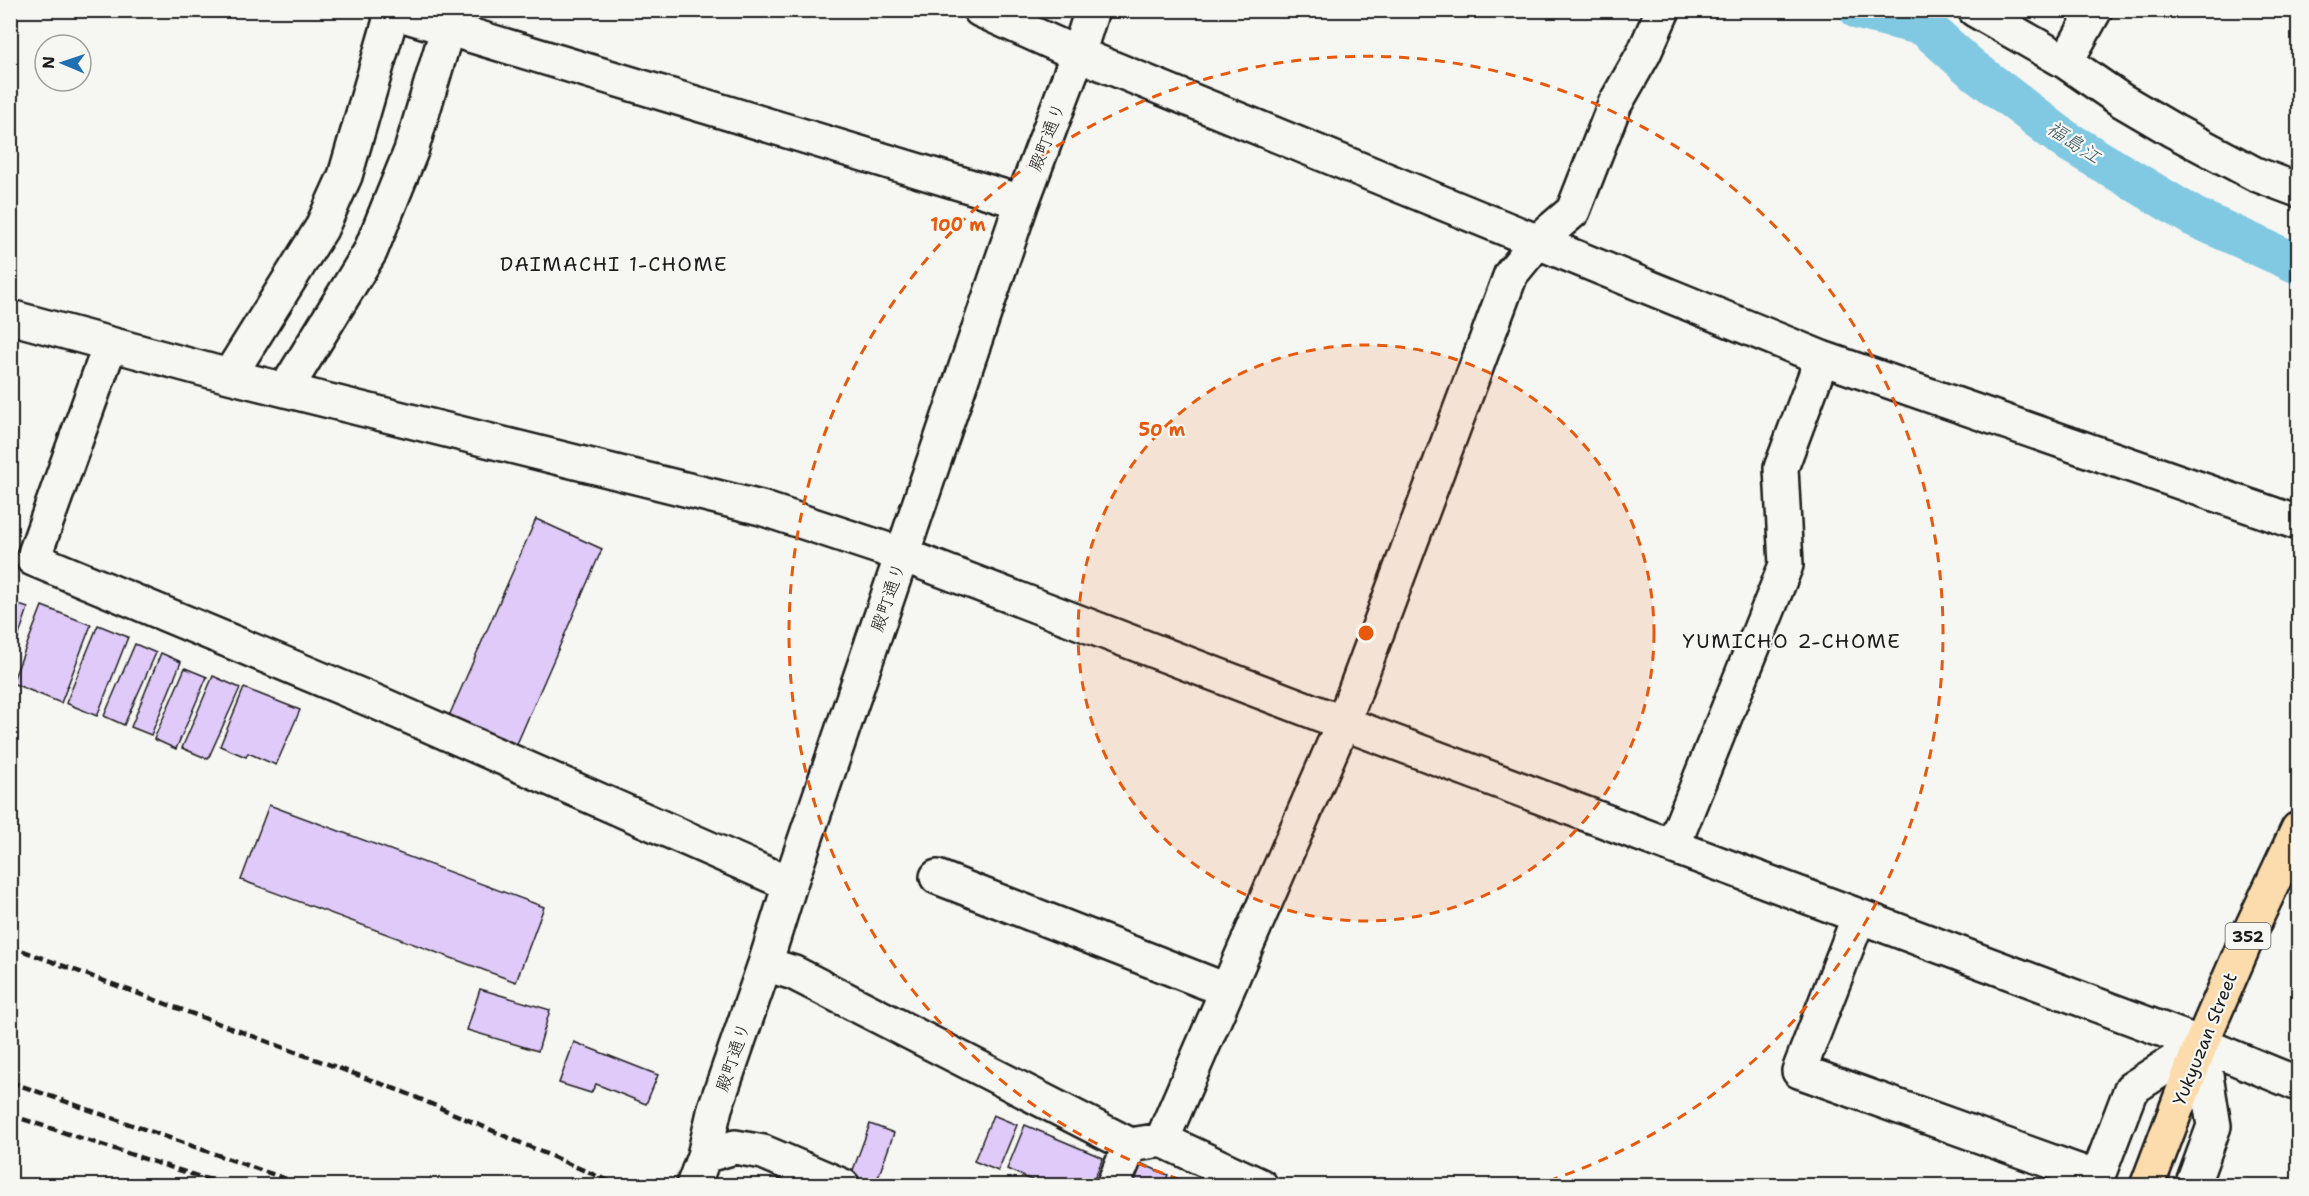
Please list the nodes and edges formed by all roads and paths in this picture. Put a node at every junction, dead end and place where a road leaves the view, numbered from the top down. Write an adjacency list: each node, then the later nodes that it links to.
1 (980, 10): 8 (street)
2 (1092, 10): 8 (street, 殿町通り)
3 (1663, 10): 12 (street)
4 (1975, 10): 9 (street)
5 (2095, 10): 9 (street)
6 (391, 11): 7 (street); 16 (street)
7 (451, 19): 11 (street); 17 (street)
8 (1078, 54): 11 (street, 殿町通り); 12 (street)
9 (2067, 62): 10 (street)
10 (2298, 190)
11 (1022, 202): 19 (street, 殿町通り)
12 (1538, 241): 15 (street); 20 (street)
13 (10, 317): 14 (street)
14 (110, 345): 16 (street); 24 (street)
15 (1822, 358): 18 (street); 22 (street)
16 (229, 376): 17 (street)
17 (286, 389): 19 (street)
18 (2298, 523)
19 (903, 555): 20 (street); 24 (street, 殿町通り)
20 (1343, 723): 22 (street); 27 (street)
21 (2298, 829): 28 (highway, Yukyuzan Street / 352)
22 (1673, 846): 25 (street)
23 (937, 877): 27 (street)
24 (790, 884): 26 (street, 殿町通り)
25 (1859, 916): 28 (street); 33 (street)
26 (765, 964): 31 (street); 32 (street, 殿町通り)
27 (1226, 990): 30 (street)
28 (2201, 1044): 29 (street); 33 (street); 38 (highway, Yukyuzan Street / 352); 39 (street)
29 (2298, 1084)
30 (1162, 1140): 31 (street); 37 (street)
31 (1130, 1145): 36 (street)
32 (704, 1156): 34 (street, 殿町通り); 35 (street)
33 (2095, 1182)
34 (693, 1185)
35 (843, 1185)
36 (1113, 1185)
37 (1261, 1185)
38 (2147, 1185)
39 (2192, 1185)

